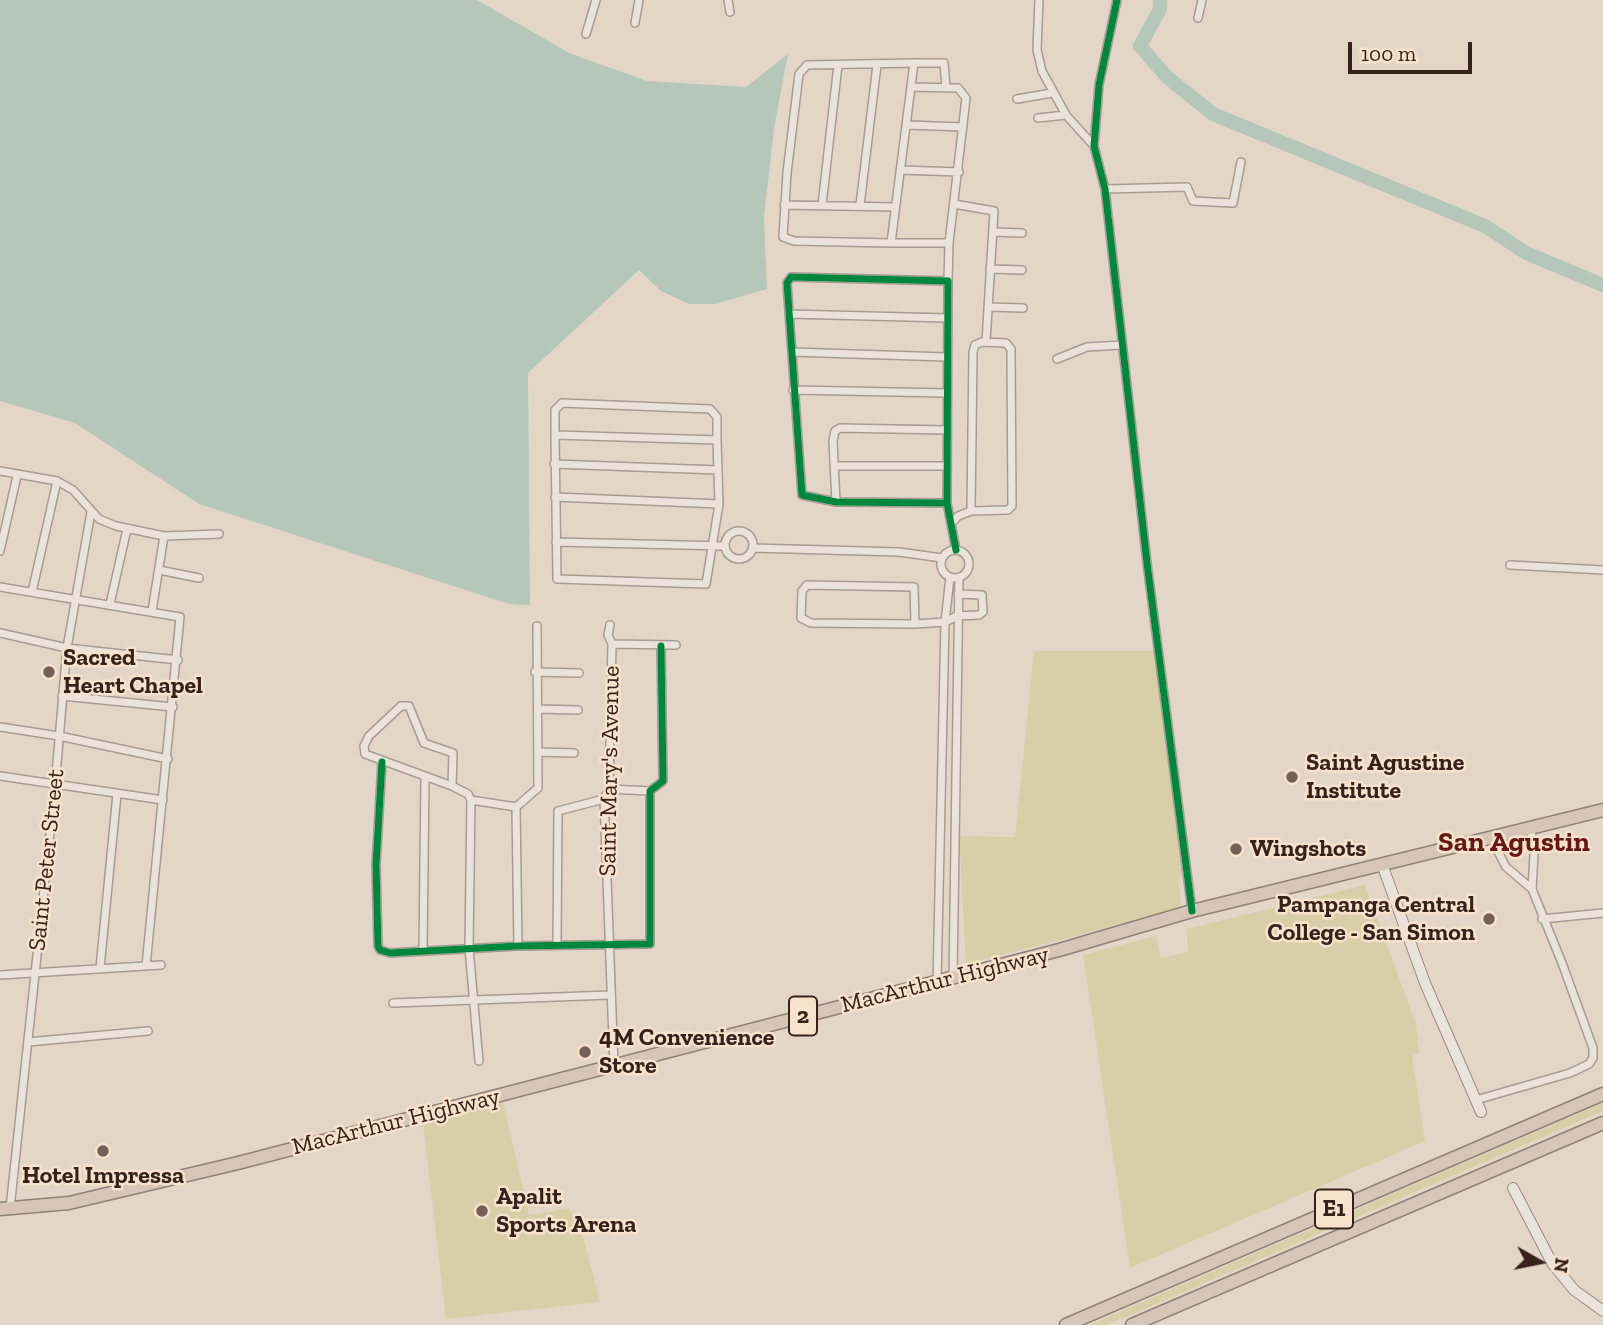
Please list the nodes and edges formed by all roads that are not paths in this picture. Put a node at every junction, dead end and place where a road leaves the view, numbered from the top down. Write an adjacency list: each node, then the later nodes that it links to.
1 (596, 0): 10 (street)
2 (639, 0): 9 (street)
3 (728, 0): 7 (street)
4 (1039, 0): 16 (street)
5 (1117, 0): 22 (street)
6 (1202, 0): 8 (street)
7 (730, 12)
8 (1198, 18)
9 (635, 23)
10 (586, 34)
11 (914, 63): 13 (street); 14 (street); 15 (street)
12 (838, 65): 13 (street); 28 (street); 29 (street)
13 (877, 65): 30 (street)
14 (946, 87): 15 (street); 21 (street)
15 (911, 88): 20 (street)
16 (1052, 93): 17 (street); 18 (street)
17 (1017, 99)
18 (1066, 116): 19 (street); 22 (street)
19 (1038, 118)
20 (908, 125): 21 (street); 24 (street)
21 (963, 127): 25 (street)
22 (1094, 146): 26 (street)
23 (1241, 162): 26 (street)
24 (901, 170): 25 (street); 31 (street)
25 (959, 172): 27 (street)
26 (1105, 189): 44 (street)
27 (954, 204): 32 (street); 35 (street)
28 (784, 205): 29 (street); 34 (street)
29 (822, 205): 30 (street)
30 (860, 205): 31 (street)
31 (895, 208): 34 (street)
32 (993, 232): 33 (street); 36 (street)
33 (1021, 233)
34 (891, 243): 35 (street)
35 (949, 243): 38 (street)
36 (990, 269): 37 (street); 39 (street)
37 (1022, 270)
38 (948, 281): 41 (street); 42 (street)
39 (988, 307): 40 (street); 43 (street)
40 (1023, 308)
41 (789, 314): 42 (street); 45 (street)
42 (947, 318): 46 (street)
43 (986, 342): 64 (street); 64 (street)
44 (1122, 345): 47 (street); 132 (street)
45 (792, 352): 46 (street); 48 (street)
46 (946, 357): 49 (street)
47 (1057, 359)
48 (793, 390): 49 (street); 61 (street)
49 (946, 393): 50 (street)
50 (946, 430): 54 (street); 55 (street)
51 (555, 435): 52 (street); 52 (street); 53 (street)
52 (717, 440): 56 (street)
53 (554, 464): 56 (street); 60 (street)
54 (834, 466): 55 (street); 61 (street)
55 (946, 466): 62 (street)
56 (718, 470): 63 (street)
57 (0, 471): 58 (street)
58 (18, 476): 59 (street); 75 (street)
59 (57, 481): 65 (street); 84 (street)
60 (555, 497): 63 (street); 70 (street)
61 (836, 502): 62 (street)
62 (947, 503): 66 (street)
63 (719, 504): 71 (street)
64 (971, 511): 66 (street)
65 (91, 512): 67 (street); 86 (street, Saint Peter Street)
66 (951, 524): 74 (street)
67 (128, 529): 69 (street); 87 (street)
68 (219, 534): 69 (street)
69 (164, 536): 78 (street)
70 (556, 542): 71 (street); 71 (street)
71 (712, 544): 72 (street)
72 (725, 546): 73 (street); 73 (street)
73 (753, 548): 76 (street)
74 (956, 550): 76 (street); 82 (street)
75 (0, 551)
76 (942, 558): 80 (street)
77 (1510, 565): 79 (street)
78 (159, 570): 81 (street); 88 (street)
79 (1603, 570)
80 (950, 577): 82 (street); 90 (street)
81 (199, 578)
82 (959, 578): 85 (street)
83 (0, 587): 84 (street)
84 (32, 592): 86 (street)
85 (958, 594): 89 (street); 89 (street)
86 (73, 598): 87 (street); 98 (street, Saint Peter Street)
87 (110, 604): 88 (street)
88 (152, 611): 99 (street)
89 (957, 616): 90 (street); 119 (street)
90 (945, 622): 91 (street); 117 (street)
91 (915, 624): 91 (street)
92 (610, 625): 95 (street, Saint Mary's Avenue)
93 (537, 626): 100 (street)
94 (0, 633): 98 (street)
95 (612, 644): 97 (street); 116 (street, Saint Mary's Avenue)
96 (676, 645): 97 (street)
97 (661, 646): 118 (street)
98 (66, 648): 99 (street); 102 (street, Saint Peter Street)
99 (178, 660): 103 (street)
100 (535, 672): 101 (street); 104 (street)
101 (579, 673)
102 (62, 695): 103 (street); 107 (street, Saint Peter Street)
103 (173, 707): 110 (street)
104 (538, 709): 105 (street); 108 (street)
105 (578, 710)
106 (0, 727): 107 (street)
107 (59, 736): 110 (street); 114 (street, Saint Peter Street)
108 (538, 752): 109 (street); 124 (street)
109 (574, 753)
110 (168, 759): 122 (street)
111 (382, 762): 113 (street); 115 (street); 139 (street)
112 (0, 776): 114 (street)
113 (425, 777): 115 (street); 139 (street)
114 (55, 786): 120 (street); 145 (street, Saint Peter Street)
115 (452, 786): 123 (street)
116 (609, 789): 118 (street); 121 (street, Saint Mary's Avenue)
117 (941, 790): 119 (street); 131 (street)
118 (650, 791): 136 (street)
119 (954, 791): 130 (street)
120 (117, 794): 122 (street); 144 (street)
121 (604, 799): 135 (street); 136 (street, Saint Mary's Avenue)
122 (163, 800): 143 (street)
123 (471, 800): 124 (street); 138 (street)
124 (516, 807): 137 (street)
125 (1603, 810): 126 (highway, MacArthur Highway / 2)
126 (1531, 830): 127 (highway, MacArthur Highway / 2); 129 (street)
127 (1491, 838): 128 (highway, MacArthur Highway / 2); 129 (street)
128 (1383, 867): 132 (highway, MacArthur Highway / 2); 157 (main road)
129 (1532, 889): 134 (street)
130 (953, 905): 131 (street); 140 (street)
131 (938, 906): 141 (street)
132 (1192, 911): 147 (highway, MacArthur Highway / 2)
133 (1603, 913): 134 (street)
134 (1542, 919): 157 (street)
135 (557, 944): 136 (street); 137 (street)
136 (609, 944): 149 (street, Saint Mary's Avenue)
137 (517, 946): 138 (street)
138 (468, 948): 139 (street); 150 (street)
139 (423, 950)
140 (953, 952): 141 (street); 147 (street)
141 (937, 954): 148 (street)
142 (162, 965): 143 (street)
143 (146, 966): 144 (street)
144 (100, 968): 145 (street)
145 (35, 971): 146 (street); 153 (street, Saint Peter Street)
146 (0, 975)
147 (953, 978): 148 (highway, MacArthur Highway / 2)
148 (937, 982): 155 (highway, MacArthur Highway / 2)
149 (610, 995): 150 (street); 155 (street, Saint Mary's Avenue)
150 (474, 999): 151 (street); 154 (street)
151 (393, 1003)
152 (148, 1031): 153 (street)
153 (28, 1042): 161 (street, Saint Peter Street)
154 (479, 1061)
155 (614, 1066): 161 (highway, MacArthur Highway / 2)
156 (1603, 1094): 163 (highway, E1)
157 (1476, 1100): 158 (main road)
158 (1481, 1112)
159 (1603, 1123): 164 (highway, E1)
160 (1513, 1188): 162 (main road)
161 (5, 1209)
162 (1603, 1311)
163 (1066, 1325)
164 (1132, 1325)

